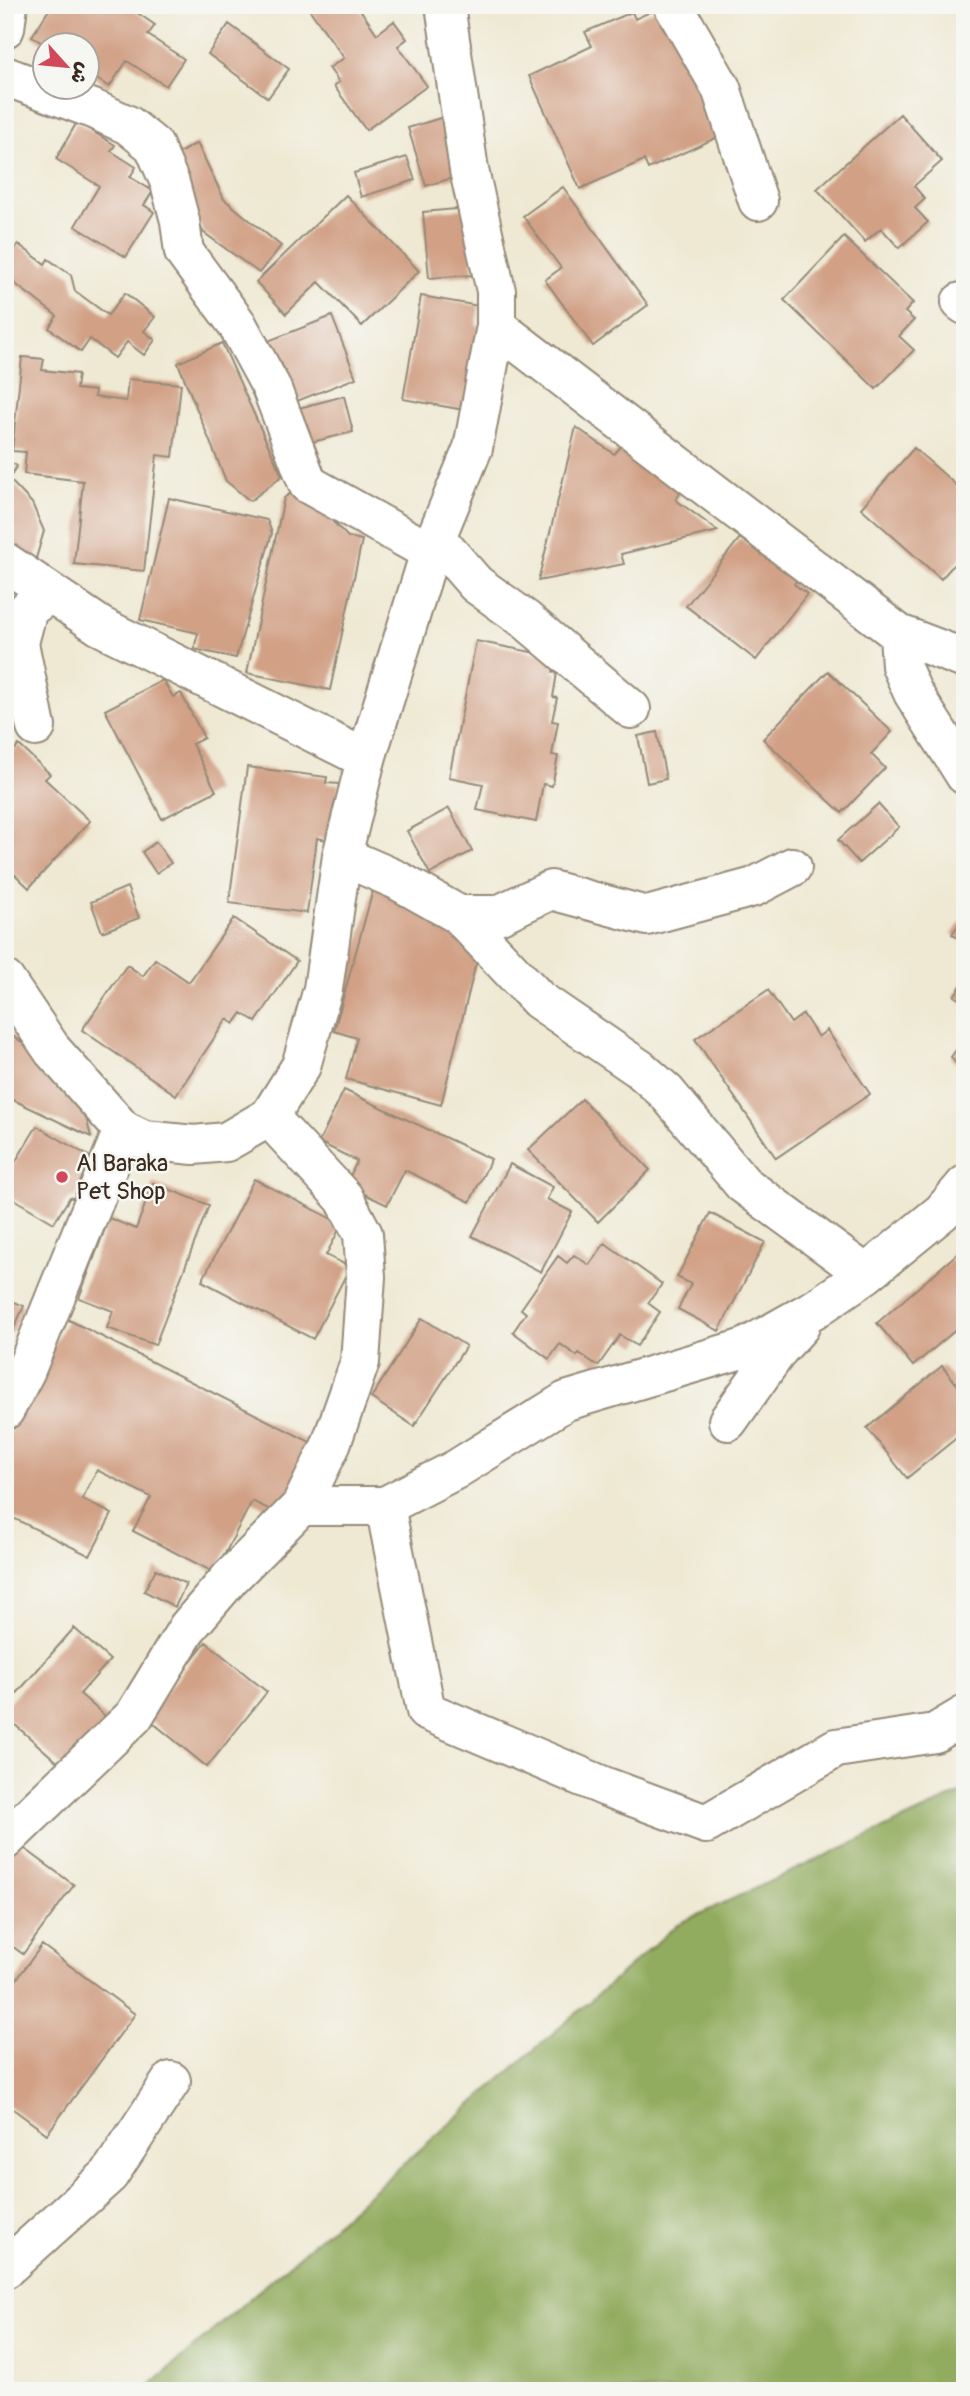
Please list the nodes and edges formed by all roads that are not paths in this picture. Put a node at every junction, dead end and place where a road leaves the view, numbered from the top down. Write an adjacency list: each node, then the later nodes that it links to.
1 (8, 5): 4 (street)
2 (445, 5): 7 (street)
3 (673, 5): 6 (street)
4 (5, 28)
5 (5, 76): 8 (street)
6 (758, 201)
7 (496, 326): 8 (street); 11 (street)
8 (433, 545): 13 (street); 15 (street)
9 (5, 562): 10 (street)
10 (49, 594): 14 (street); 15 (street)
11 (899, 634): 12 (street); 16 (street)
12 (965, 659)
13 (631, 709)
14 (36, 727)
15 (366, 759): 17 (street)
16 (965, 775)
17 (342, 856): 19 (street); 21 (street)
18 (792, 867): 19 (street)
19 (459, 915): 24 (street)
20 (5, 980): 22 (street)
21 (269, 1117): 22 (street); 28 (street)
22 (123, 1130): 26 (street)
23 (957, 1208): 24 (street)
24 (866, 1274): 25 (street)
25 (818, 1307): 27 (street); 29 (street)
26 (5, 1410)
27 (728, 1421)
28 (301, 1506): 29 (street); 31 (street)
29 (385, 1506): 30 (street)
30 (965, 1715)
31 (5, 1840)
32 (171, 2081): 33 (street)
33 (5, 2269)

